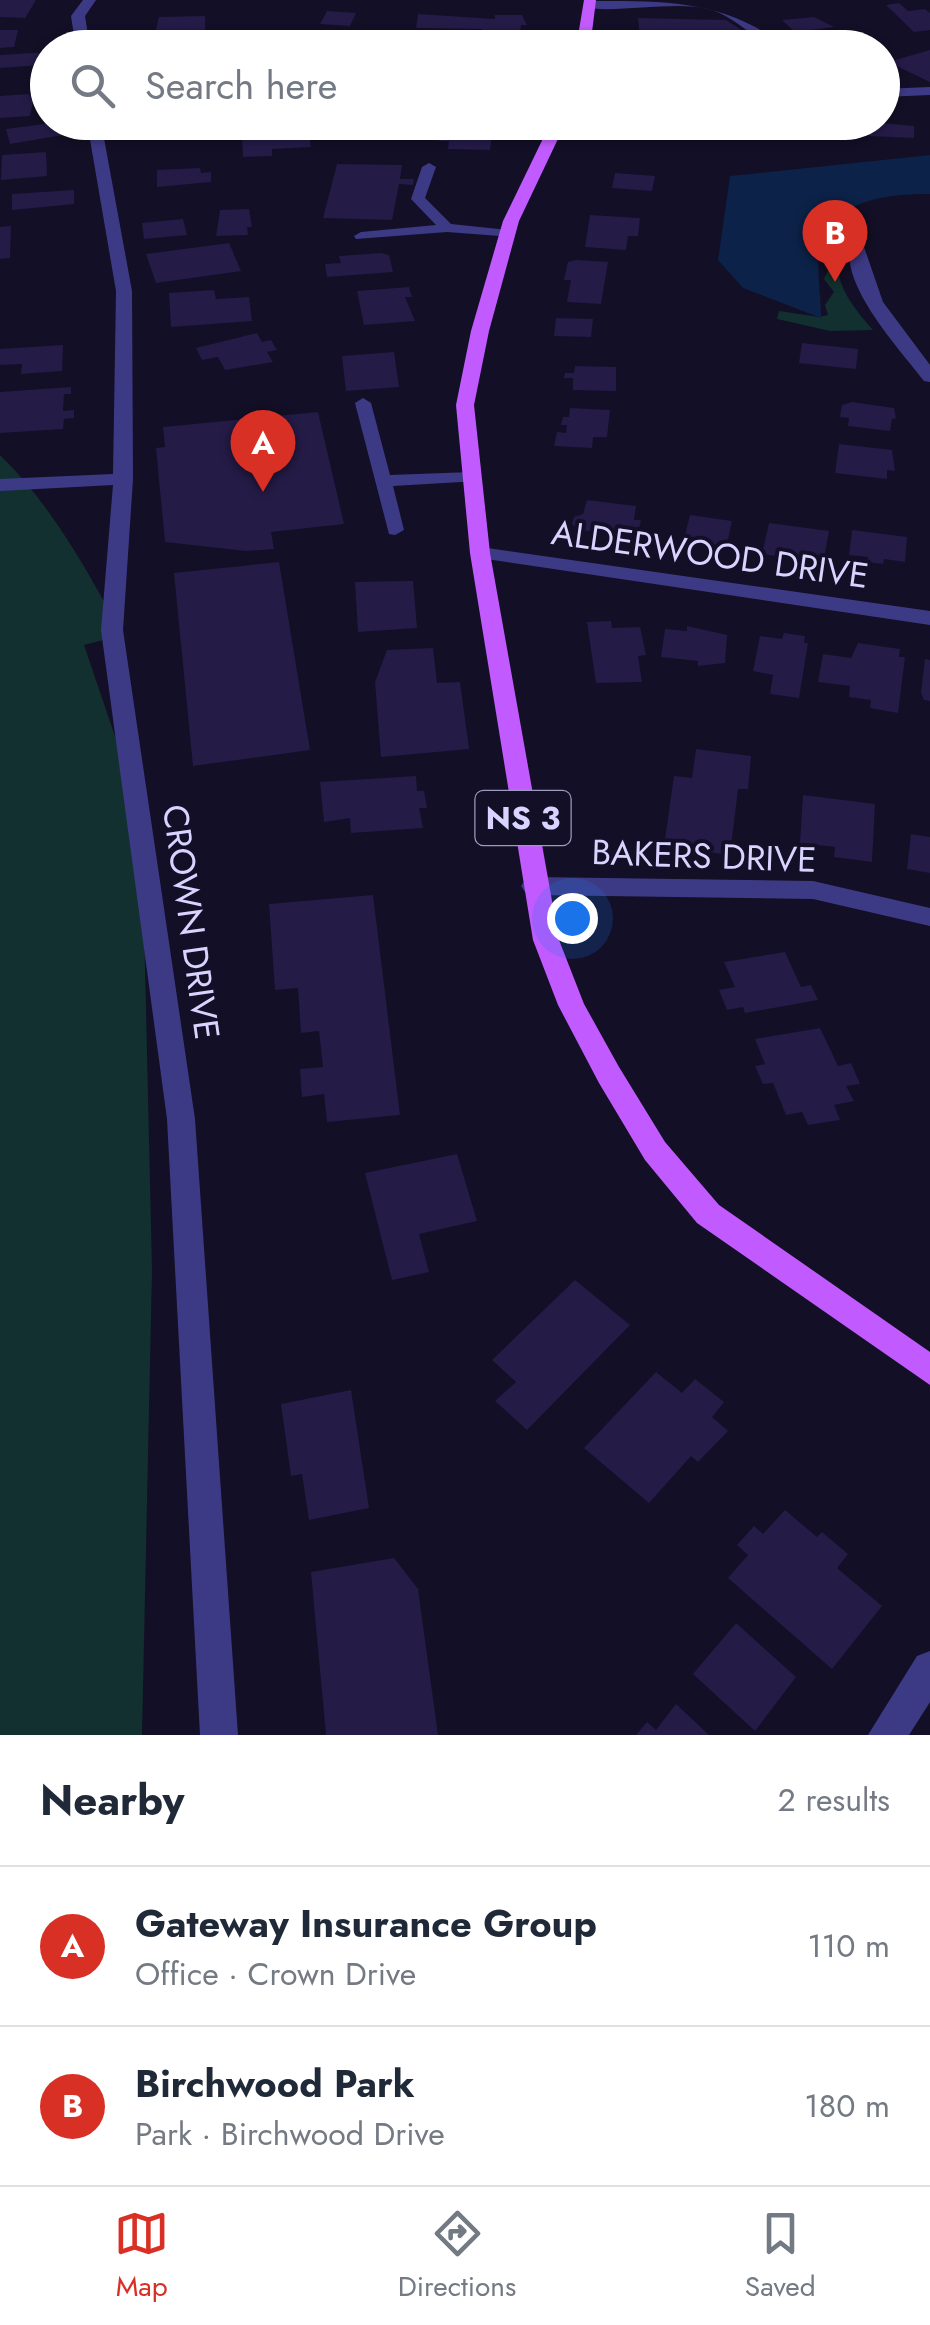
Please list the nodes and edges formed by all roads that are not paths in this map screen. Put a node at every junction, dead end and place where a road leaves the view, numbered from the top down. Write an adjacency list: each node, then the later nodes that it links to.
1 (90, 0): 3 (street)
2 (590, 2): 4 (main road); 5 (street)
3 (80, 30)
4 (586, 30)
5 (758, 30)
6 (930, 90): 7 (street)
7 (900, 92)
8 (97, 140): 18 (street, CROWN DRIVE)
9 (551, 140): 12 (main road, NS 3)
10 (429, 167): 11 (lane)
11 (447, 228): 12 (lane); 13 (lane)
12 (508, 234): 17 (main road, NS 3)
13 (361, 236)
14 (856, 247): 15 (street)
15 (930, 377)
16 (363, 404): 19 (lane)
17 (472, 476): 19 (lane); 22 (main road, NS 3)
18 (123, 478): 20 (street); 28 (street, CROWN DRIVE)
19 (382, 481): 21 (lane)
20 (0, 485)
21 (395, 530)
22 (480, 554): 23 (street, ALDERWOOD DRIVE); 24 (main road, NS 3)
23 (930, 618)
24 (534, 886): 25 (street, BAKERS DRIVE); 26 (main road, NS 3)
25 (930, 917)
26 (930, 1370)
27 (930, 1670): 29 (street)
28 (219, 1735)
29 (887, 1735)

